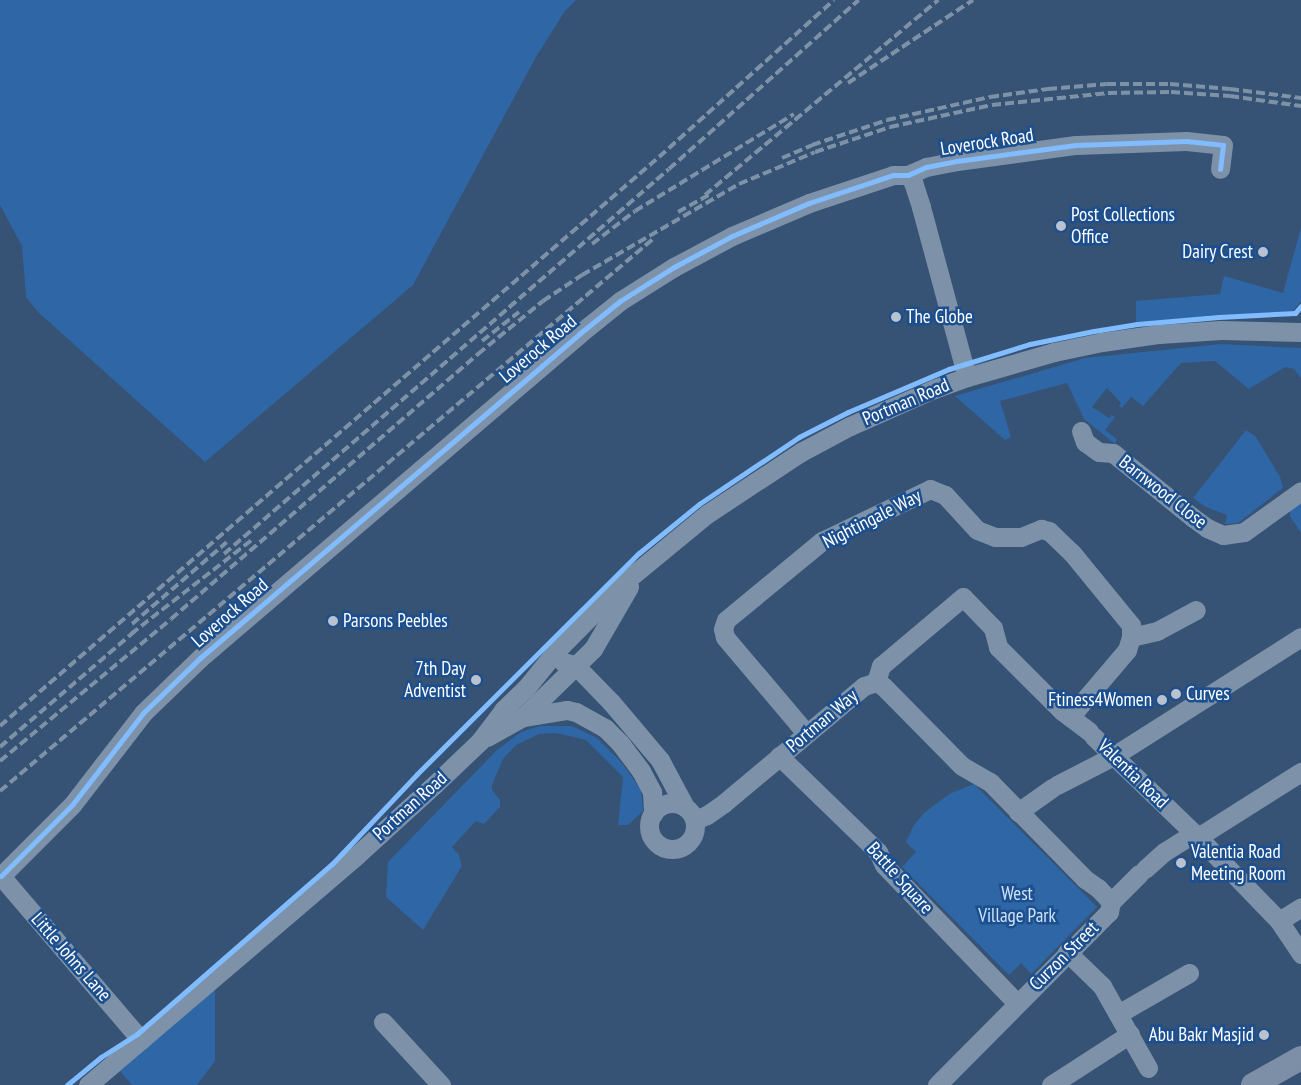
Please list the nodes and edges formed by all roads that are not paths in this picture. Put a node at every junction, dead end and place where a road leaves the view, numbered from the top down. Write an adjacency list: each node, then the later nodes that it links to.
1 (1220, 169): 2 (street, Loverock Road)
2 (908, 175): 4 (street); 30 (street, Loverock Road)
3 (1301, 332): 4 (street, Portman Road)
4 (967, 377): 7 (street, Portman Road)
5 (1081, 431): 6 (street, Barnwood Close)
6 (1301, 491)
7 (641, 570): 12 (street, Portman Road); 14 (street, Portman Road)
8 (963, 597): 15 (street, Portman Way); 20 (street, Valentia Road)
9 (1196, 610): 10 (street)
10 (1131, 637): 20 (street); 21 (street, Nightingale Way)
11 (1301, 637): 23 (street)
12 (593, 649): 13 (street, Portman Road); 16 (street)
13 (575, 665): 14 (street); 16 (street); 17 (street, Portman Road)
14 (544, 667): 17 (street); 22 (street, Portman Road)
15 (876, 682): 21 (street, Portman Way); 26 (street)
16 (598, 687): 27 (street)
17 (549, 692): 18 (street); 19 (street, Portman Road)
18 (567, 710): 19 (street); 28 (street)
19 (523, 717): 22 (street, Portman Road)
20 (1070, 717): 23 (street, Valentia Road)
21 (806, 733): 24 (street, Portman Way)
22 (480, 741): 41 (street, Portman Road)
23 (1115, 755): 26 (street); 29 (street, Valentia Road)
24 (779, 756): 27 (street, Portman Way); 37 (street, Battle Square)
25 (1301, 772): 29 (street, Curzon Street)
26 (1018, 812): 31 (street)
27 (690, 813): 28 (street); 28 (street)
28 (652, 814)
29 (1196, 835): 31 (street, Curzon Street); 33 (street, Valentia Road)
30 (1, 876): 41 (street, Little Johns Lane)
31 (1111, 902): 34 (street, Curzon Street)
32 (1301, 907): 33 (street)
33 (1279, 921): 35 (street, Valentia Road)
34 (1067, 952): 37 (street, Curzon Street); 38 (street)
35 (1301, 954)
36 (1189, 973): 38 (street)
37 (1017, 1003): 46 (street, Curzon Street)
38 (1118, 1014): 40 (street)
39 (383, 1022): 45 (street)
40 (1130, 1034): 43 (street); 47 (street)
41 (141, 1040): 44 (street, Portman Road)
42 (1301, 1058): 48 (main road)
43 (1148, 1068)
44 (88, 1085)
45 (441, 1085)
46 (937, 1085)
47 (1051, 1085)
48 (1254, 1085)

